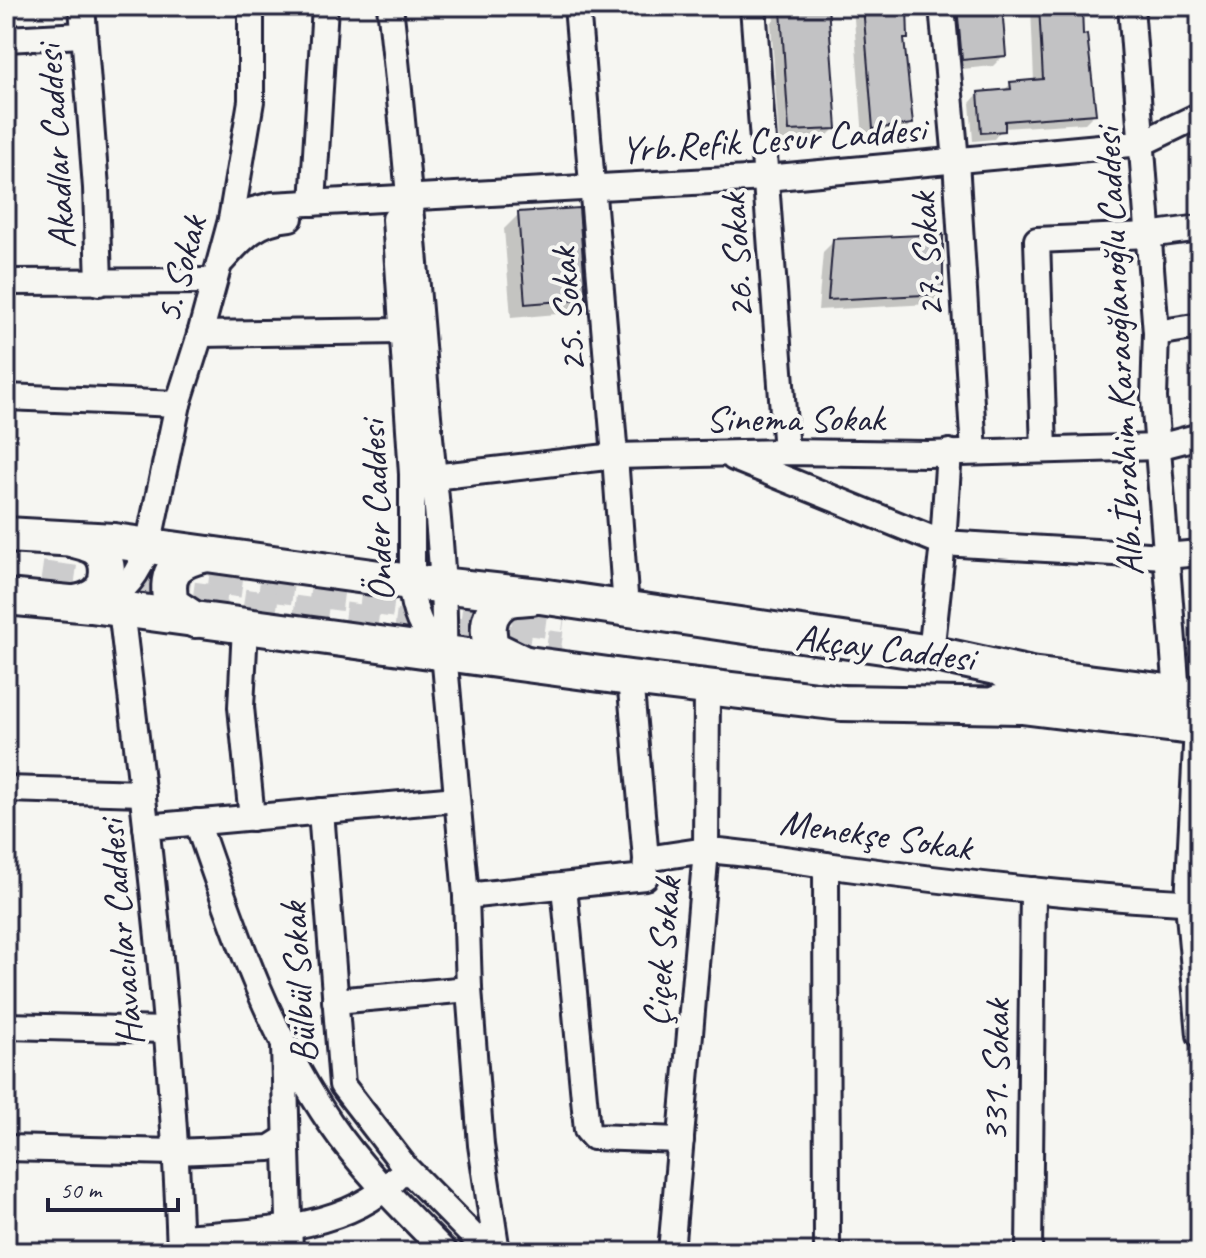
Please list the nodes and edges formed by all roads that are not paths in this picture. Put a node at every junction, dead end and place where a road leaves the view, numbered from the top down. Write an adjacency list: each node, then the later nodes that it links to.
1 (82, 6): 9 (street, Akadlar Caddesi)
2 (251, 6): 18 (street, 5. Sokak)
3 (325, 6): 16 (street)
4 (389, 6): 17 (street, Önder Caddesi)
5 (577, 6): 15 (street, 25. Sokak)
6 (753, 6): 14 (street, 26. Sokak)
7 (942, 6): 13 (street, 27. Sokak)
8 (1131, 6): 12 (street, Alb.İbrahim Karaoğlanoğlu Caddesi)
9 (83, 35): 10 (street); 23 (street, Akadlar Caddesi)
10 (6, 39)
11 (1200, 115): 12 (street)
12 (1142, 143): 13 (street, Yrb.Refik Cesur Caddesi); 20 (street, Alb.İbrahim Karaoğlanoğlu Caddesi)
13 (956, 161): 14 (street, Yrb.Refik Cesur Caddesi); 35 (street, 27. Sokak)
14 (766, 178): 15 (street, Yrb.Refik Cesur Caddesi); 33 (street, 26. Sokak)
15 (594, 189): 17 (street, Yrb.Refik Cesur Caddesi); 37 (street, 25. Sokak)
16 (313, 203): 17 (street, Yrb.Refik Cesur Caddesi); 18 (street, Yrb.Refik Cesur Caddesi)
17 (399, 203): 21 (street, Yrb.Refik Cesur Caddesi); 25 (street, Önder Caddesi); 38 (street, Önder Caddesi)
18 (231, 220): 21 (street, 5. Sokak)
19 (1200, 228): 20 (street)
20 (1148, 235): 26 (street, Alb.İbrahim Karaoğlanoğlu Caddesi); 32 (street)
21 (215, 274): 23 (street); 27 (street, 5. Sokak)
22 (6, 282): 23 (street)
23 (99, 283)
24 (1200, 326): 26 (street)
25 (402, 331): 27 (street); 48 (street, Önder Caddesi)
26 (1156, 333): 31 (street, Alb.İbrahim Karaoğlanoğlu Caddesi)
27 (200, 334): 29 (street, 5. Sokak)
28 (6, 397): 29 (street)
29 (178, 404): 41 (street, 5. Sokak)
30 (1200, 436): 31 (street, Sinema Sokak)
31 (1158, 447): 32 (street, Sinema Sokak); 45 (street, Alb.İbrahim Karaoğlanoğlu Caddesi)
32 (1044, 450): 35 (street, Sinema Sokak)
33 (786, 452): 34 (street, Sinema Sokak); 36 (street, Sinema Sokak)
34 (949, 452): 35 (street, Sinema Sokak); 40 (street)
35 (974, 452)
36 (727, 455): 37 (street, Sinema Sokak); 40 (street)
37 (615, 456): 38 (street, Sinema Sokak); 52 (street, 25. Sokak)
38 (433, 477): 48 (street, Önder Caddesi)
39 (6, 535): 46 (highway)
40 (943, 543): 45 (street); 57 (street)
41 (148, 546): 44 (highway); 46 (highway); 51 (street, 5. Sokak)
42 (6, 552): 46 (highway)
43 (1200, 553): 45 (street)
44 (207, 554): 48 (highway); 53 (highway)
45 (1165, 556): 62 (street, Alb.İbrahim Karaoğlanoğlu Caddesi)
46 (53, 557): 47 (highway); 51 (highway)
47 (6, 575)
48 (427, 583): 49 (highway); 56 (street)
49 (540, 596): 52 (highway); 58 (highway)
50 (6, 597): 51 (highway)
51 (99, 606): 53 (highway); 64 (street, Havacılar Caddesi)
52 (626, 609): 57 (highway)
53 (195, 620): 54 (highway)
54 (245, 627): 56 (highway); 67 (street)
55 (562, 636): 61 (highway, Akçay Caddesi)
56 (444, 653): 58 (highway); 65 (street)
57 (931, 653): 61 (highway)
58 (525, 664): 59 (highway)
59 (630, 678): 60 (highway); 71 (street, Çiçek Sokak)
60 (707, 687): 61 (highway); 70 (street)
61 (1024, 690): 62 (highway, Akçay Caddesi)
62 (1193, 711): 76 (street, Alb.İbrahim Karaoğlanoğlu Caddesi)
63 (6, 789): 64 (street)
64 (143, 793): 69 (street, Havacılar Caddesi)
65 (457, 799): 66 (street); 75 (street)
66 (321, 811): 67 (street); 78 (street, Bülbül Sokak)
67 (252, 818): 68 (street)
68 (197, 822): 69 (street); 82 (street)
69 (146, 827): 80 (street, Havacılar Caddesi)
70 (706, 850): 71 (street, Çiçek Sokak); 72 (street, Menekşe Sokak); 84 (street, Çiçek Sokak)
71 (646, 859): 73 (street)
72 (826, 865): 74 (street, Menekşe Sokak); 94 (street)
73 (564, 886): 75 (street); 84 (street)
74 (1033, 890): 76 (street, Menekşe Sokak); 95 (street, 331. Sokak)
75 (466, 896): 77 (street)
76 (1194, 903): 81 (street, Alb.İbrahim Karaoğlanoğlu Caddesi)
77 (469, 989): 78 (street); 91 (street)
78 (335, 1001): 87 (street, Bülbül Sokak)
79 (6, 1026): 80 (street)
80 (166, 1030): 86 (street, Havacılar Caddesi)
81 (1200, 1035)
82 (284, 1045): 83 (street); 88 (street)
83 (286, 1138): 86 (street); 89 (street)
84 (681, 1140): 93 (street, Çiçek Sokak)
85 (6, 1148): 86 (street)
86 (175, 1152): 90 (street, Havacılar Caddesi)
87 (406, 1168): 88 (street); 91 (street, Bülbül Sokak)
88 (385, 1191): 89 (street); 92 (street)
89 (290, 1240): 90 (street)
90 (180, 1244)
91 (482, 1250)
92 (445, 1252)
93 (671, 1252)
94 (827, 1252)
95 (1029, 1252)

